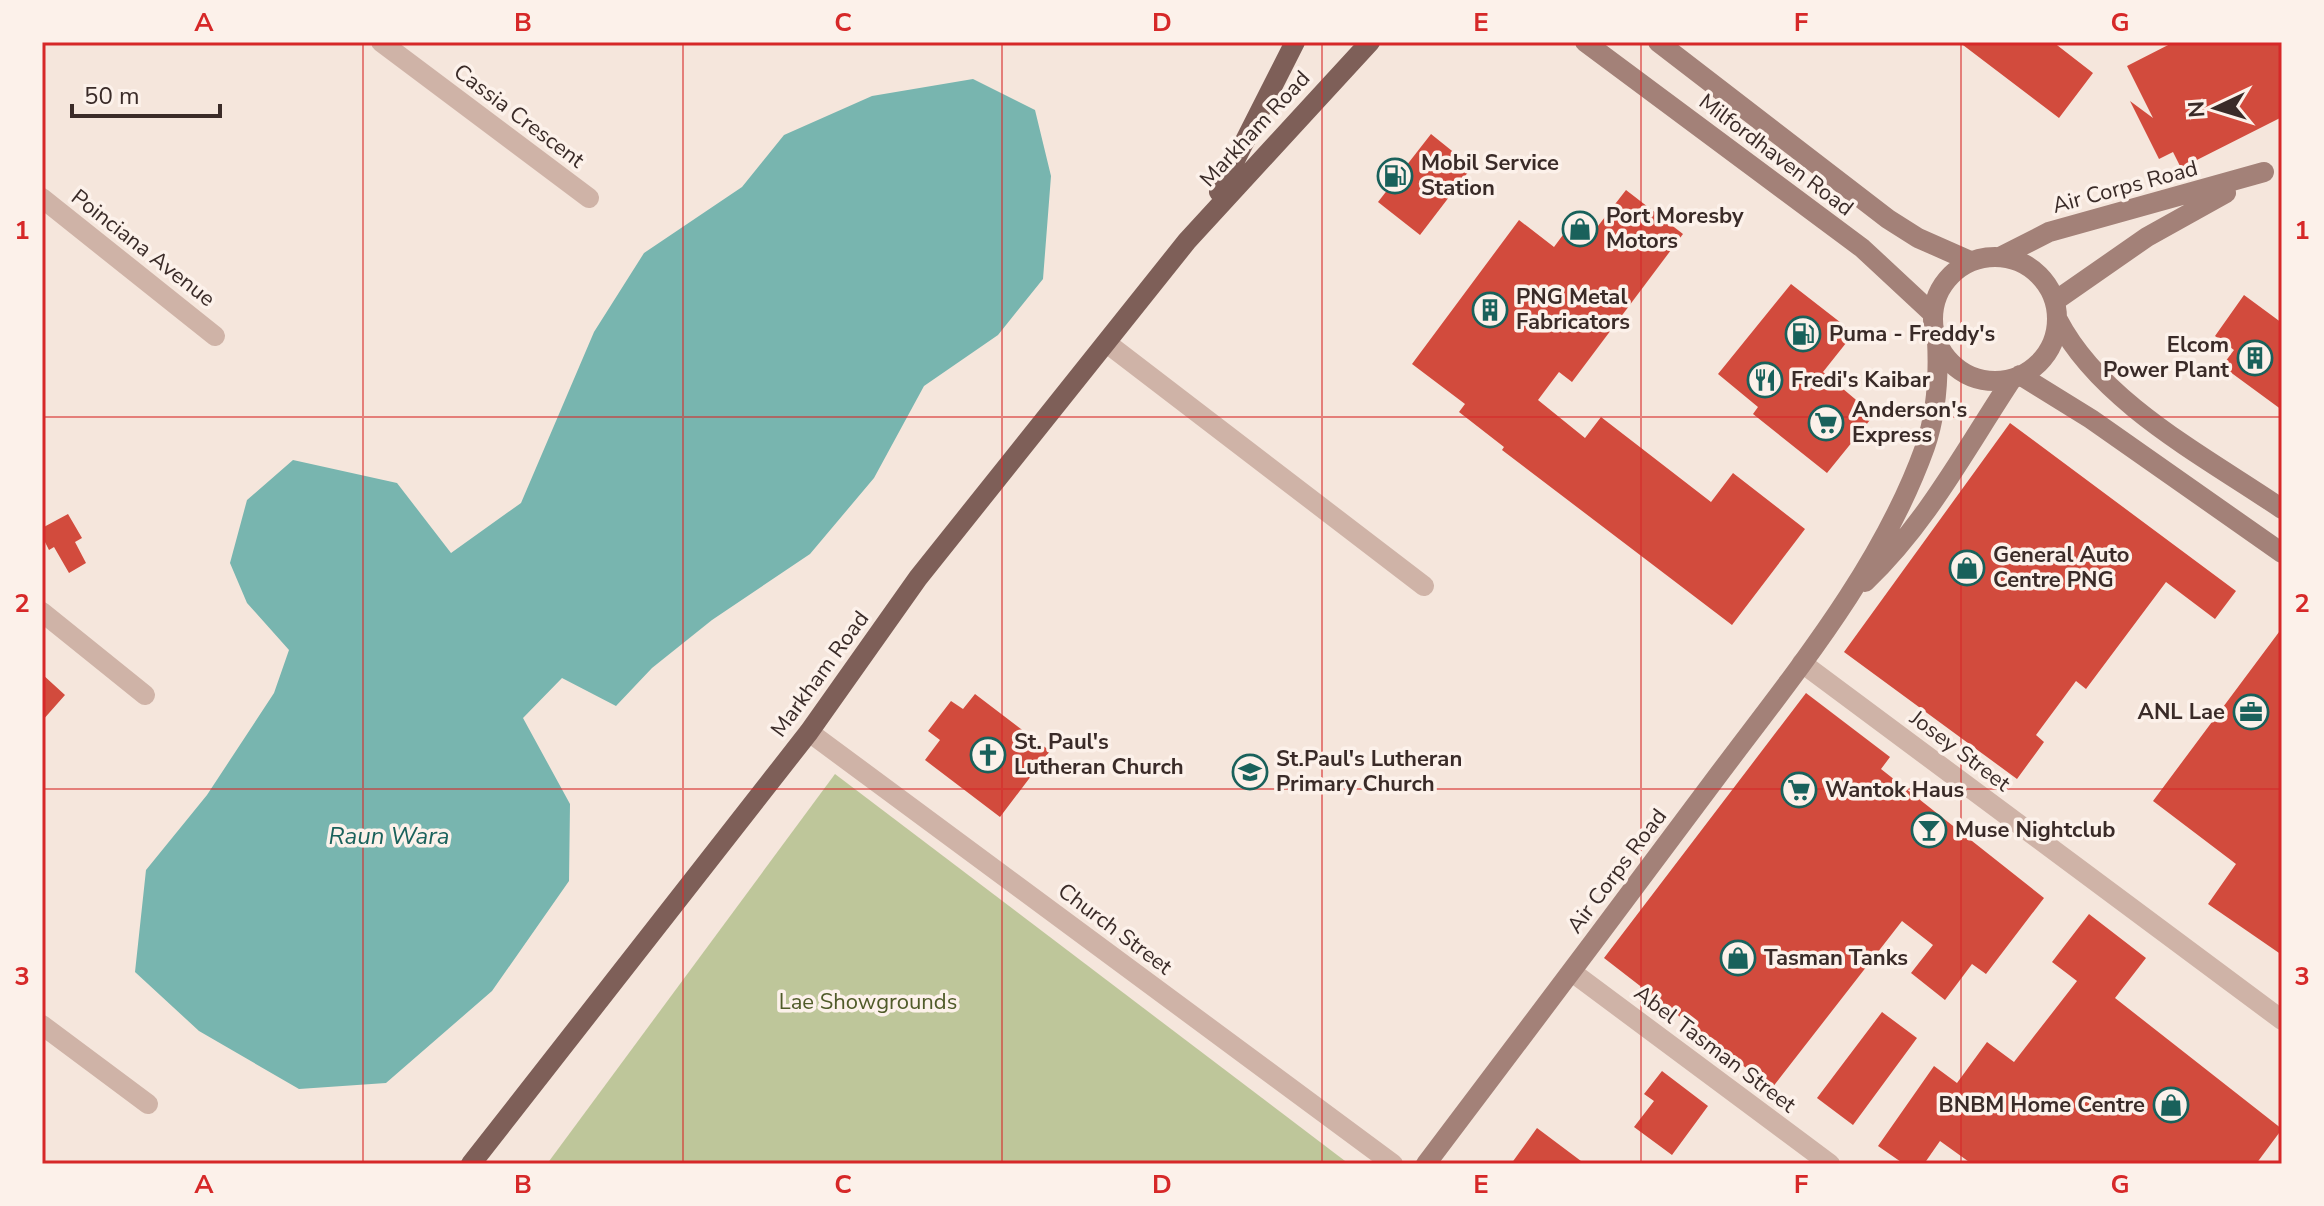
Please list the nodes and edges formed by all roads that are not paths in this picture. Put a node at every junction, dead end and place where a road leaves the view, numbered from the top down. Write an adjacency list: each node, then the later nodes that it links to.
1 (381, 42): 8 (street, Cassia Crescent)
2 (1295, 42): 9 (main road, Markham Road)
3 (1370, 42): 9 (main road, Markham Road)
4 (1585, 42): 13 (main road, Milfordhaven Road)
5 (1658, 42): 11 (main road, Milfordhaven Road)
6 (2273, 167): 10 (main road, Air Corps Road); 12 (main road, Air Corps Road)
7 (42, 198): 14 (street, Poinciana Avenue)
8 (589, 198)
9 (1209, 214): 16 (main road, Markham Road)
10 (2002, 256): 11 (main road); 12 (main road)
11 (1970, 261): 13 (main road)
12 (2056, 311): 17 (main road); 18 (main road)
13 (1933, 314): 15 (main road)
14 (215, 336)
15 (1937, 340): 17 (main road); 21 (main road, Air Corps Road)
16 (1108, 344): 20 (street); 25 (main road, Markham Road)
17 (2016, 377): 19 (main road); 21 (main road, Air Corps Road)
18 (2282, 509)
19 (2282, 553)
20 (1424, 586)
21 (1842, 604): 23 (main road, Air Corps Road)
22 (42, 612): 24 (street)
23 (1802, 663): 26 (main road, Air Corps Road); 27 (street, Josey Street)
24 (145, 695)
25 (809, 732): 30 (main road, Markham Road); 31 (street, Church Street)
26 (1572, 972): 32 (main road, Air Corps Road); 33 (street, Abel Tasman Street)
27 (2282, 1020)
28 (42, 1025): 29 (street)
29 (148, 1104)
30 (471, 1164)
31 (1393, 1164)
32 (1426, 1164)
33 (1830, 1164)

